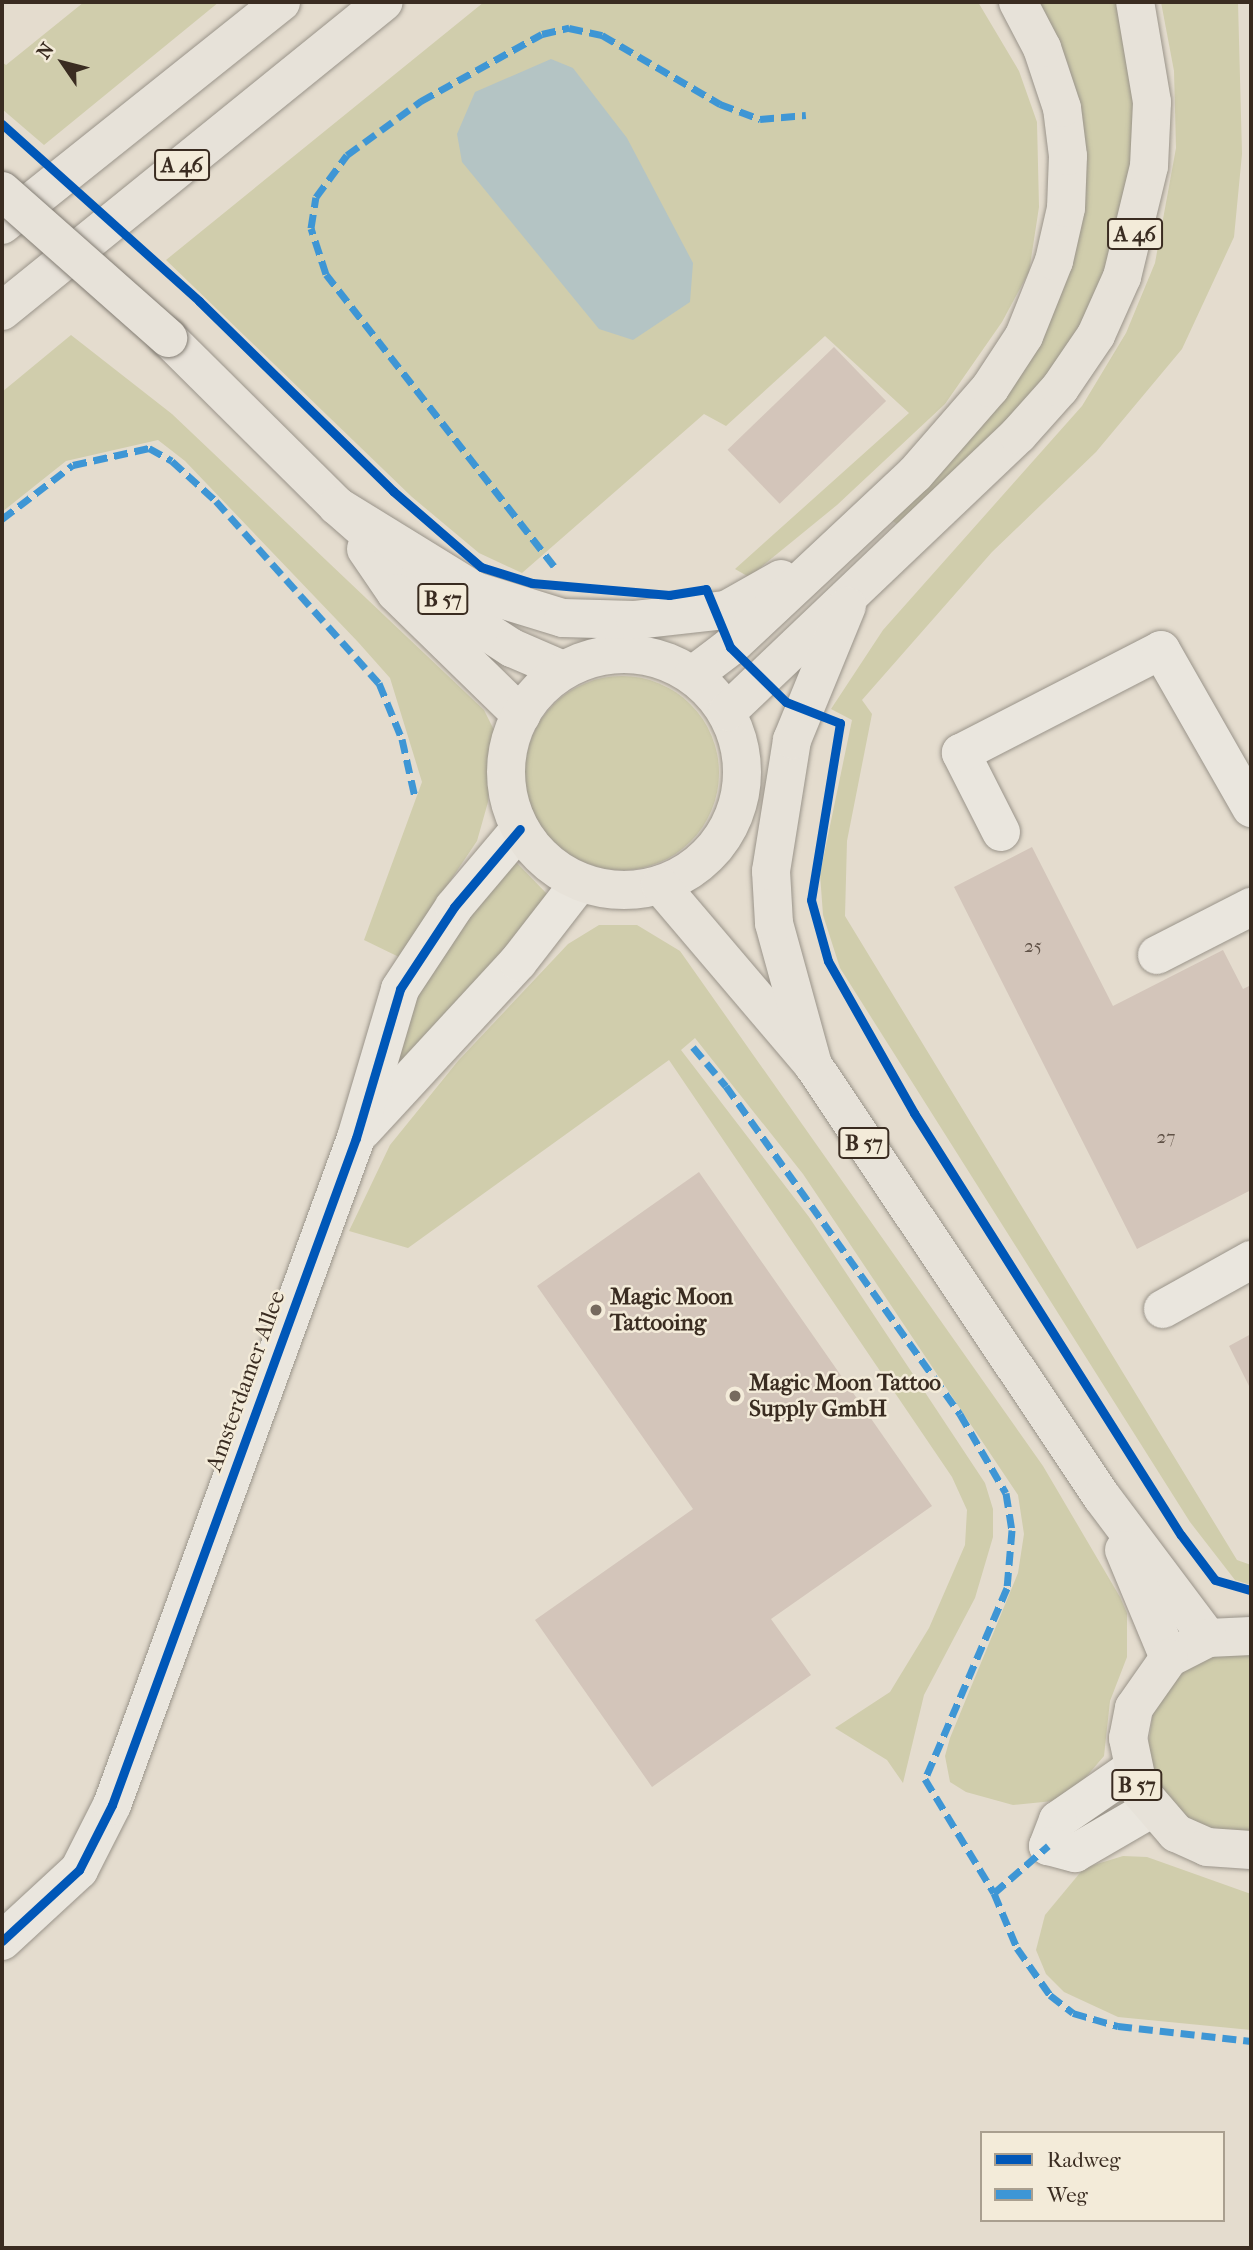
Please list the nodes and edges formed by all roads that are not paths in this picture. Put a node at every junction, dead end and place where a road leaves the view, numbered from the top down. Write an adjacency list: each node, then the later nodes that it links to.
1 (281, 2): 7 (main road)
2 (396, 2): 5 (main road)
3 (1018, 2): 10 (main road)
4 (1135, 2): 11 (main road, A 46)
5 (373, 11): 8 (main road, A 46)
6 (2, 191): 9 (main road, B 57, bridge)
7 (2, 225)
8 (2, 311)
9 (337, 506): 10 (main road); 12 (main road, B 57); 15 (main road, B 57)
10 (828, 552): 13 (main road)
11 (854, 592): 14 (main road); 23 (main road)
12 (563, 670): 13 (main road); 15 (main road)
13 (692, 675): 14 (main road)
14 (727, 712): 19 (main road)
15 (521, 715): 17 (main road)
16 (1251, 808): 18 (street)
17 (520, 829): 20 (main road); 24 (street, Amsterdamer Allee)
18 (1001, 831)
19 (676, 877): 20 (main road); 23 (main road, B 57)
20 (580, 882): 24 (street, Amsterdamer Allee)
21 (1251, 907): 22 (street)
22 (1157, 954)
23 (813, 1065): 27 (main road, B 57)
24 (356, 1138): 34 (street, Amsterdamer Allee)
25 (1251, 1260): 26 (street)
26 (1163, 1309)
27 (1102, 1497): 29 (main road, B 57); 30 (main road, B 57)
28 (1251, 1636): 29 (main road, B 57)
29 (1208, 1638): 30 (main road, B 57)
30 (1169, 1658): 31 (main road, B 57)
31 (1132, 1769): 32 (main road, B 57); 32 (street)
32 (1151, 1809): 33 (main road, B 57)
33 (1251, 1850)
34 (2, 1941)

